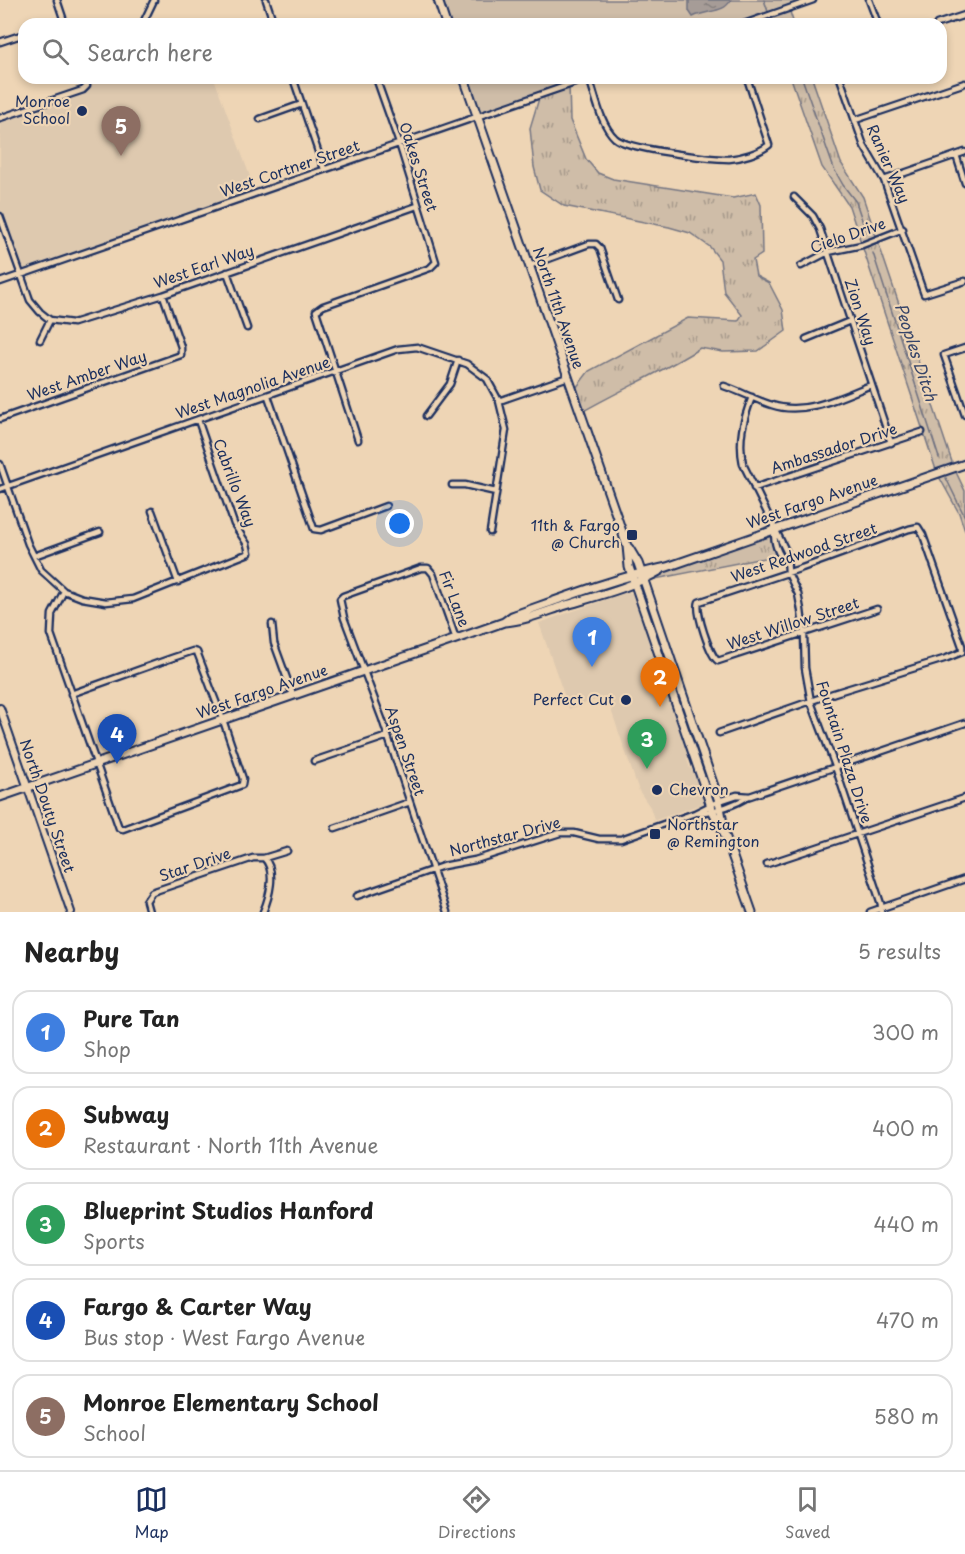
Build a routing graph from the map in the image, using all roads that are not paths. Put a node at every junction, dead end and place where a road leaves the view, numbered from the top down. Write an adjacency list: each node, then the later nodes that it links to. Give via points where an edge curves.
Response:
1 (57, 0): 8 (street)
2 (154, 0): 9 (street)
3 (266, 0): 10 (street)
4 (438, 0): 11 (main road)
5 (813, 0): 12 (street)
6 (869, 0): 13 (street)
7 (965, 15): 14 (street)
8 (64, 18)
9 (145, 18)
10 (272, 18)
11 (444, 18)
12 (761, 18)
13 (876, 18)
14 (947, 21)
15 (18, 36): 16 (street)
16 (0, 42)
17 (965, 83): 30 (street)
18 (86, 84): 28 (street, via 80,91)
19 (295, 84): 26 (street)
20 (378, 84): 31 (street, Oakes Street)
21 (466, 84): 27 (main road, North 11th Avenue)
22 (572, 84): 27 (street, West Cortner Street)
23 (591, 84): 24 (street, via 605,123 621,142 644,149 732,159 769,146)
24 (749, 84)
25 (842, 84): 30 (street, Ranier Way)
26 (302, 104): 29 (street); 34 (street)
27 (477, 117): 31 (street, West Cortner Street); 42 (main road, North 11th Avenue)
28 (0, 118)
29 (260, 119)
30 (855, 120): 35 (street, Ranier Way, via 864,146)
31 (399, 143): 34 (street, West Cortner Street); 38 (street, Oakes Street)
32 (965, 152): 33 (street)
33 (956, 155): 35 (street); 36 (street)
34 (324, 169): 45 (street, West Cortner Street)
35 (884, 180): 40 (street, Ranier Way)
36 (965, 183)
37 (794, 196): 41 (street, Zion Way, via 813,216)
38 (417, 206): 44 (street, West Earl Way); 57 (street, Oakes Street, via 436,257 435,264 316,311)
39 (0, 216): 45 (street)
40 (903, 229): 41 (street, Cielo Drive, via 862,245); 46 (street, Ranier Way, via 924,294)
41 (828, 252): 43 (street, Cielo Drive); 51 (street, Zion Way)
42 (529, 266): 49 (street, via 597,244); 58 (main road, North 11th Avenue)
43 (801, 266)
44 (227, 272): 48 (street, West Earl Way); 52 (street)
45 (20, 276): 47 (street, West Cortner Street); 50 (street, via 30,300)
46 (965, 280)
47 (0, 282)
48 (163, 295): 50 (street, West Earl Way, via 78,323); 66 (street, West Amber Way, via 182,354)
49 (618, 300)
50 (50, 320): 54 (street)
51 (850, 321): 53 (street); 59 (street, Zion Way)
52 (247, 328)
53 (806, 339)
54 (40, 340)
55 (965, 348): 64 (street, via 944,355)
56 (458, 360): 57 (street, West Magnolia Avenue, via 409,346); 63 (street, West Magnolia Avenue, via 482,374); 65 (street, via 450,384)
57 (335, 372): 61 (street, West Magnolia Avenue); 69 (street)
58 (568, 377): 63 (street); 83 (main road, North 11th Avenue)
59 (871, 385): 62 (street, via 800,408 782,408); 70 (street, Zion Way)
60 (724, 386): 62 (street)
61 (268, 396): 67 (street, West Magnolia Avenue); 78 (street, via 316,530)
62 (752, 398): 75 (street, Fountain Plaza Drive, via 742,425 740,452)
63 (499, 401): 77 (street, West Magnolia Avenue, via 506,430)
64 (965, 415)
65 (426, 416)
66 (0, 419)
67 (198, 420): 74 (street, West Magnolia Avenue); 91 (street, Cabrillo Way, via 234,524 249,553)
68 (922, 432): 70 (street, Ambassador Drive)
69 (358, 440)
70 (891, 443): 75 (street, Ambassador Drive)
71 (0, 464): 74 (street)
72 (965, 464): 80 (main road, West Fargo Avenue)
73 (452, 485): 77 (street)
74 (7, 487): 76 (street, West Magnolia Avenue); 84 (street)
75 (754, 488): 80 (street, Fountain Plaza Drive)
76 (0, 489)
77 (496, 492): 82 (street, West Magnolia Avenue)
78 (386, 506)
79 (152, 511): 91 (street)
80 (774, 530): 86 (main road, West Fargo Avenue); 88 (street, Fountain Plaza Drive, via 774,540)
81 (100, 532): 84 (street)
82 (490, 532)
83 (627, 546): 87 (main road, North 11th Avenue); 89 (main road, North 11th Avenue)
84 (34, 556): 93 (street, via 46,576)
85 (428, 567): 98 (street, Fir Lane); 100 (street, Aspen Street, via 340,599)
86 (667, 567): 87 (main road, West Fargo Avenue); 90 (main road, West Fargo Avenue)
87 (641, 572): 89 (main road, West Fargo Avenue); 90 (main road, North 11th Avenue)
88 (788, 573): 97 (street, Fountain Plaza Drive, via 798,594); 99 (street, West Redwood Street, via 697,604); 104 (street, West Redwood Street, via 919,528 962,646 962,652)
89 (632, 574): 92 (main road, North 11th Avenue); 95 (main road, West Fargo Avenue)
90 (644, 580): 92 (main road, West Fargo Avenue); 108 (main road, North 11th Avenue)
91 (178, 582): 93 (street, via 115,602 94,601)
92 (635, 583): 95 (main road, West Fargo Avenue); 101 (main road, North 11th Avenue)
93 (64, 591): 102 (street, via 50,626)
94 (877, 609): 97 (street, West Willow Street)
95 (504, 622): 98 (main road, West Fargo Avenue)
96 (272, 624): 103 (street, via 274,643)
97 (804, 634): 99 (street, West Willow Street); 104 (street, Fountain Plaza Drive)
98 (456, 639): 100 (main road, West Fargo Avenue)
99 (716, 660)
100 (365, 670): 103 (main road, West Fargo Avenue); 110 (street, Aspen Street)
101 (665, 673): 108 (main road, North 11th Avenue, via 675,681); 118 (main road, North 11th Avenue)
102 (71, 694): 106 (street, via 193,651 197,652); 112 (street)
103 (293, 695): 106 (main road, West Fargo Avenue)
104 (811, 701): 109 (street); 113 (street, Fountain Plaza Drive)
105 (0, 708): 114 (street, North Douty Street)
106 (223, 720): 112 (main road, West Fargo Avenue); 112 (street, via 242,785 120,829)
107 (965, 723): 113 (street, Northstar Drive)
108 (694, 725): 119 (main road, North 11th Avenue)
109 (719, 733)
110 (388, 736): 111 (street); 117 (street, Aspen Street)
111 (314, 761)
112 (97, 764): 114 (main road, West Fargo Avenue)
113 (835, 766): 119 (street, Northstar Drive, via 750,796 737,795); 123 (street, Fountain Plaza Drive)
114 (28, 788): 115 (main road, West Fargo Avenue); 133 (street, North Douty Street)
115 (0, 798)
116 (965, 798): 123 (street)
117 (410, 802): 122 (street); 128 (street, Aspen Street)
118 (710, 804): 119 (street, Northstar Drive); 120 (main road, North 11th Avenue); 121 (street, Northstar Drive)
119 (720, 804): 120 (street); 124 (main road, North 11th Avenue)
120 (713, 812): 121 (street, Northstar Drive); 124 (main road, North 11th Avenue)
121 (695, 813): 128 (street, Northstar Drive, via 621,838 560,833)
122 (335, 828)
123 (858, 834): 127 (street); 132 (street, Fountain Plaza Drive)
124 (725, 835): 136 (main road, North 11th Avenue)
125 (287, 851): 126 (street, Star Drive)
126 (264, 858): 131 (street, Star Drive, via 253,858 155,891 147,899); 134 (street, via 269,864 271,882)
127 (767, 864)
128 (433, 870): 130 (street, Northstar Drive); 135 (street, Aspen Street)
129 (965, 879): 132 (street)
130 (357, 896)
131 (148, 910)
132 (881, 910): 137 (street)
133 (71, 912)
134 (263, 912)
135 (447, 912)
136 (752, 912)
137 (870, 912)

